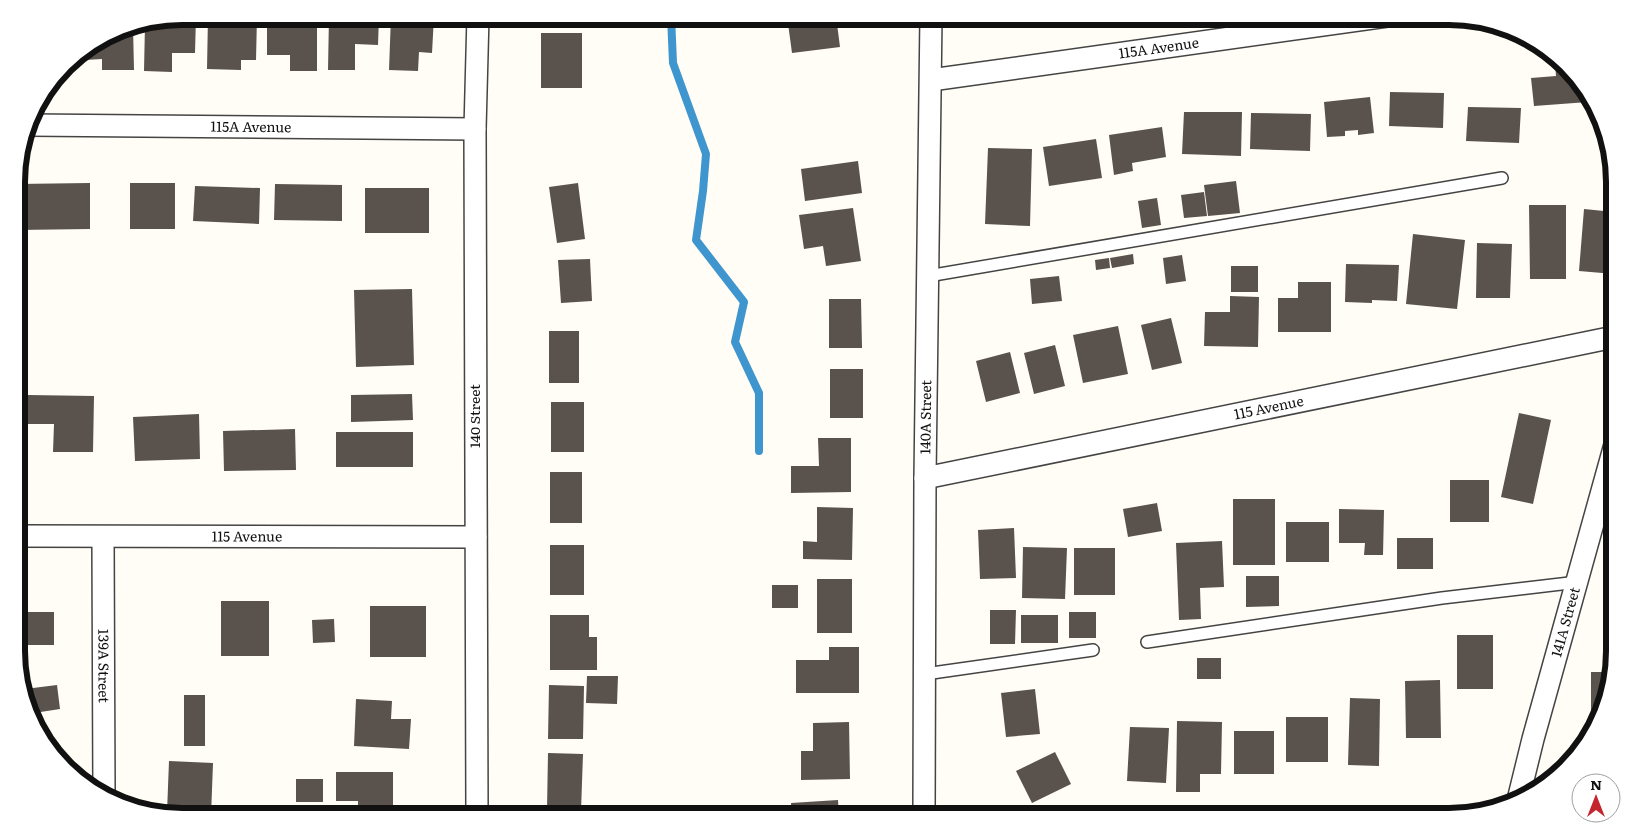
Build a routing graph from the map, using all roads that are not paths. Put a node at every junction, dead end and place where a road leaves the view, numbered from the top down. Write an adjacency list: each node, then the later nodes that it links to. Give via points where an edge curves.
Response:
1 (478, 25): 6 (street, 140 Street)
2 (931, 25): 4 (street, 140A Street)
3 (1323, 25): 4 (street, 115A Avenue)
4 (931, 80): 8 (street, 140A Street)
5 (36, 125): 6 (street, 115A Avenue)
6 (475, 129): 14 (street, 140 Street)
7 (1502, 178): 8 (lane)
8 (928, 276): 10 (street, 140A Street)
9 (1606, 339): 10 (street, 115 Avenue)
10 (925, 478): 18 (street, 140A Street)
11 (1606, 478): 15 (street, 141A Street)
12 (25, 536): 13 (street, 115 Avenue)
13 (103, 537): 14 (street, 115 Avenue); 19 (street, 139A Street)
14 (476, 537): 21 (street, 140 Street)
15 (1578, 582): 16 (lane, via 1442,598); 20 (street, 141A Street)
16 (1147, 642)
17 (1093, 650): 18 (lane)
18 (925, 674): 22 (street, 140A Street)
19 (104, 787)
20 (1520, 791)
21 (478, 808)
22 (924, 808)

